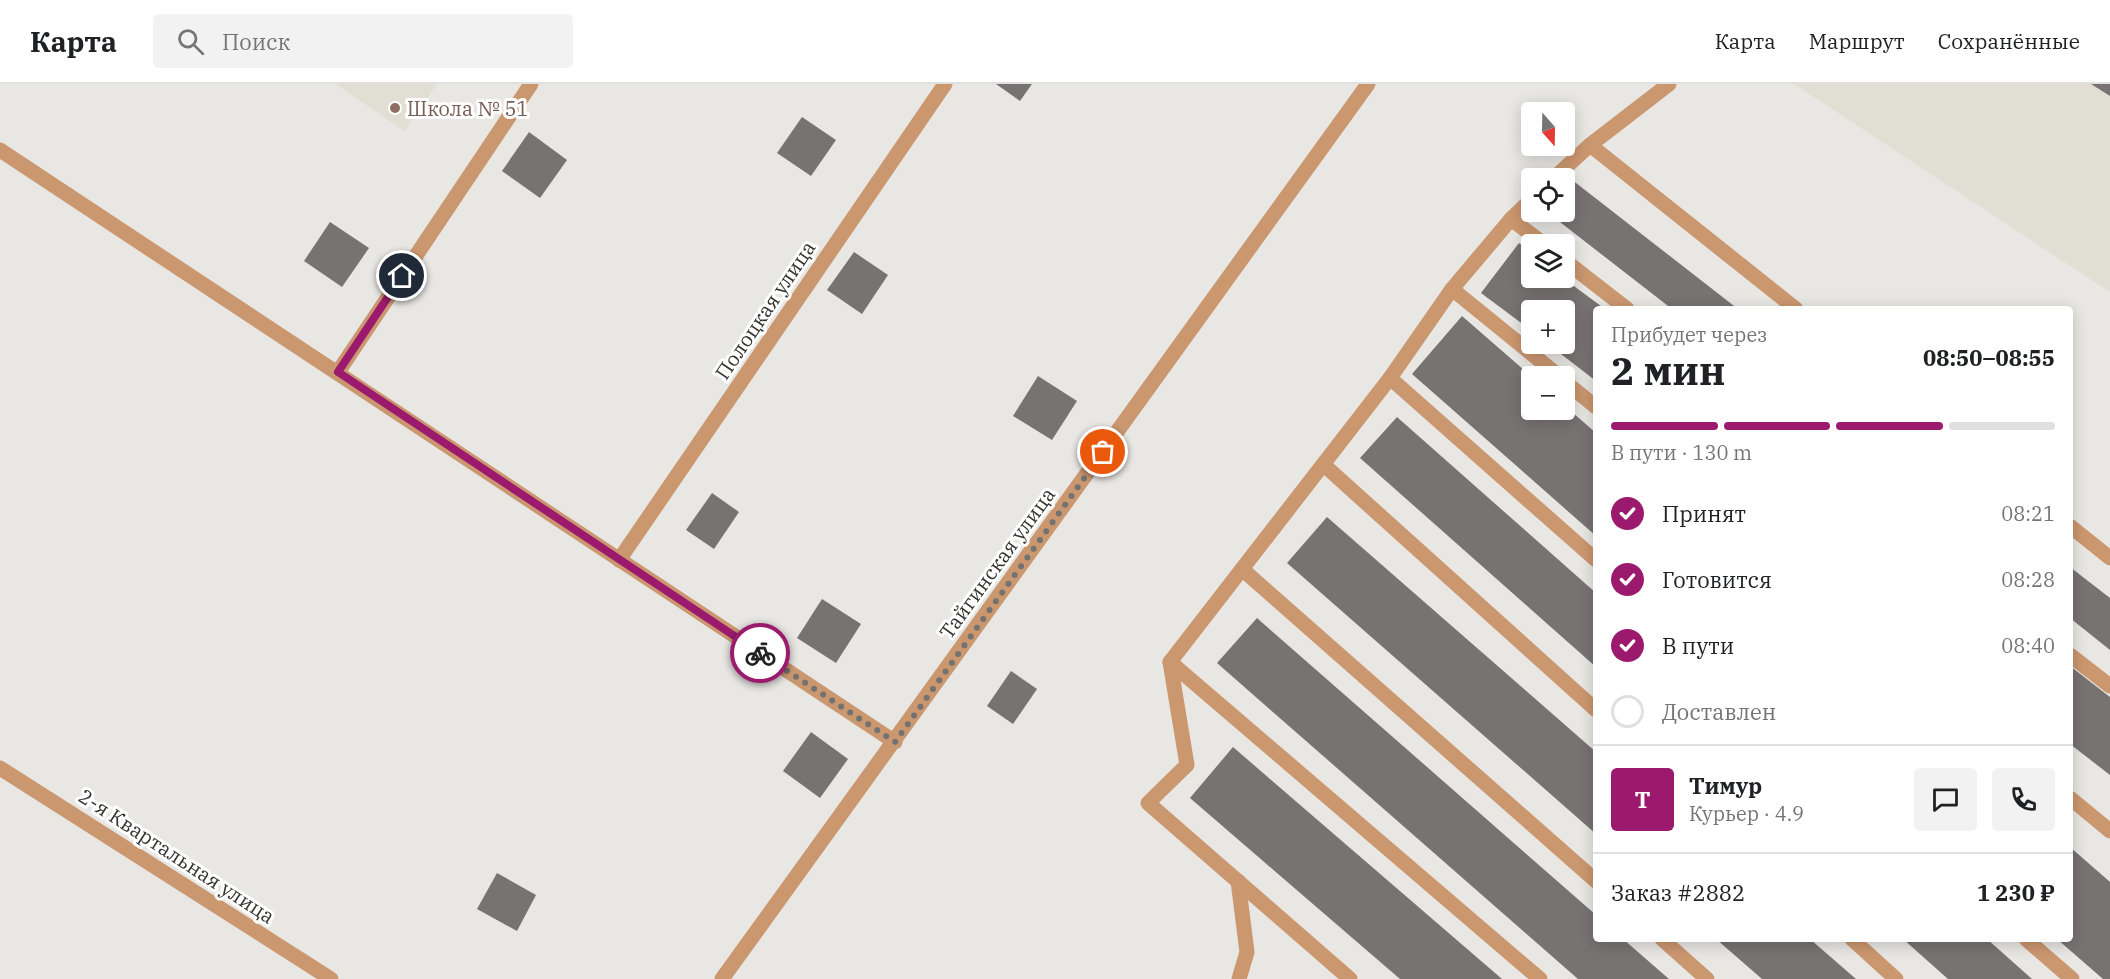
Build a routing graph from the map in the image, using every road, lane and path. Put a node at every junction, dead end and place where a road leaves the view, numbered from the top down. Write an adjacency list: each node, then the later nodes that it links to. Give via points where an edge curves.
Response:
1 (531, 84): 16 (street)
2 (945, 84): 24 (street, Полоцкая улица)
3 (1368, 84): 30 (street, Тайгинская улица)
4 (1669, 84): 5 (street)
5 (1590, 145): 7 (street); 14 (street)
6 (0, 150): 16 (street)
7 (1565, 168)
8 (1521, 210): 9 (street)
9 (1511, 219): 10 (street); 12 (street)
10 (1531, 234)
11 (1575, 269): 13 (street)
12 (1452, 289): 15 (street); 17 (street)
13 (1623, 306)
14 (1792, 306)
15 (1547, 366)
16 (338, 372): 24 (street)
17 (1390, 378): 20 (street); 22 (street)
18 (1575, 390): 19 (street)
19 (1593, 405)
20 (1324, 465): 25 (street); 29 (street)
21 (2073, 528): 23 (street)
22 (1593, 557)
23 (2110, 558)
24 (619, 560): 30 (street)
25 (1242, 569): 27 (street); 34 (street)
26 (2073, 657): 28 (street)
27 (1170, 662): 35 (street, via 1186,765 1148,803); 43 (street)
28 (2110, 686)
29 (1593, 707)
30 (895, 742): 40 (street, Тайгинская улица)
31 (0, 768): 39 (street, 2-я Квартальная улица)
32 (2073, 800): 33 (street)
33 (2110, 831)
34 (1593, 878)
35 (1238, 881): 41 (street, via 1247,952); 42 (street)
36 (1665, 942): 44 (street)
37 (1855, 942): 45 (street)
38 (2029, 942): 46 (street)
39 (331, 979)
40 (722, 979)
41 (1239, 979)
42 (1350, 979)
43 (1540, 979)
44 (1707, 979)
45 (1896, 979)
46 (2072, 979)

